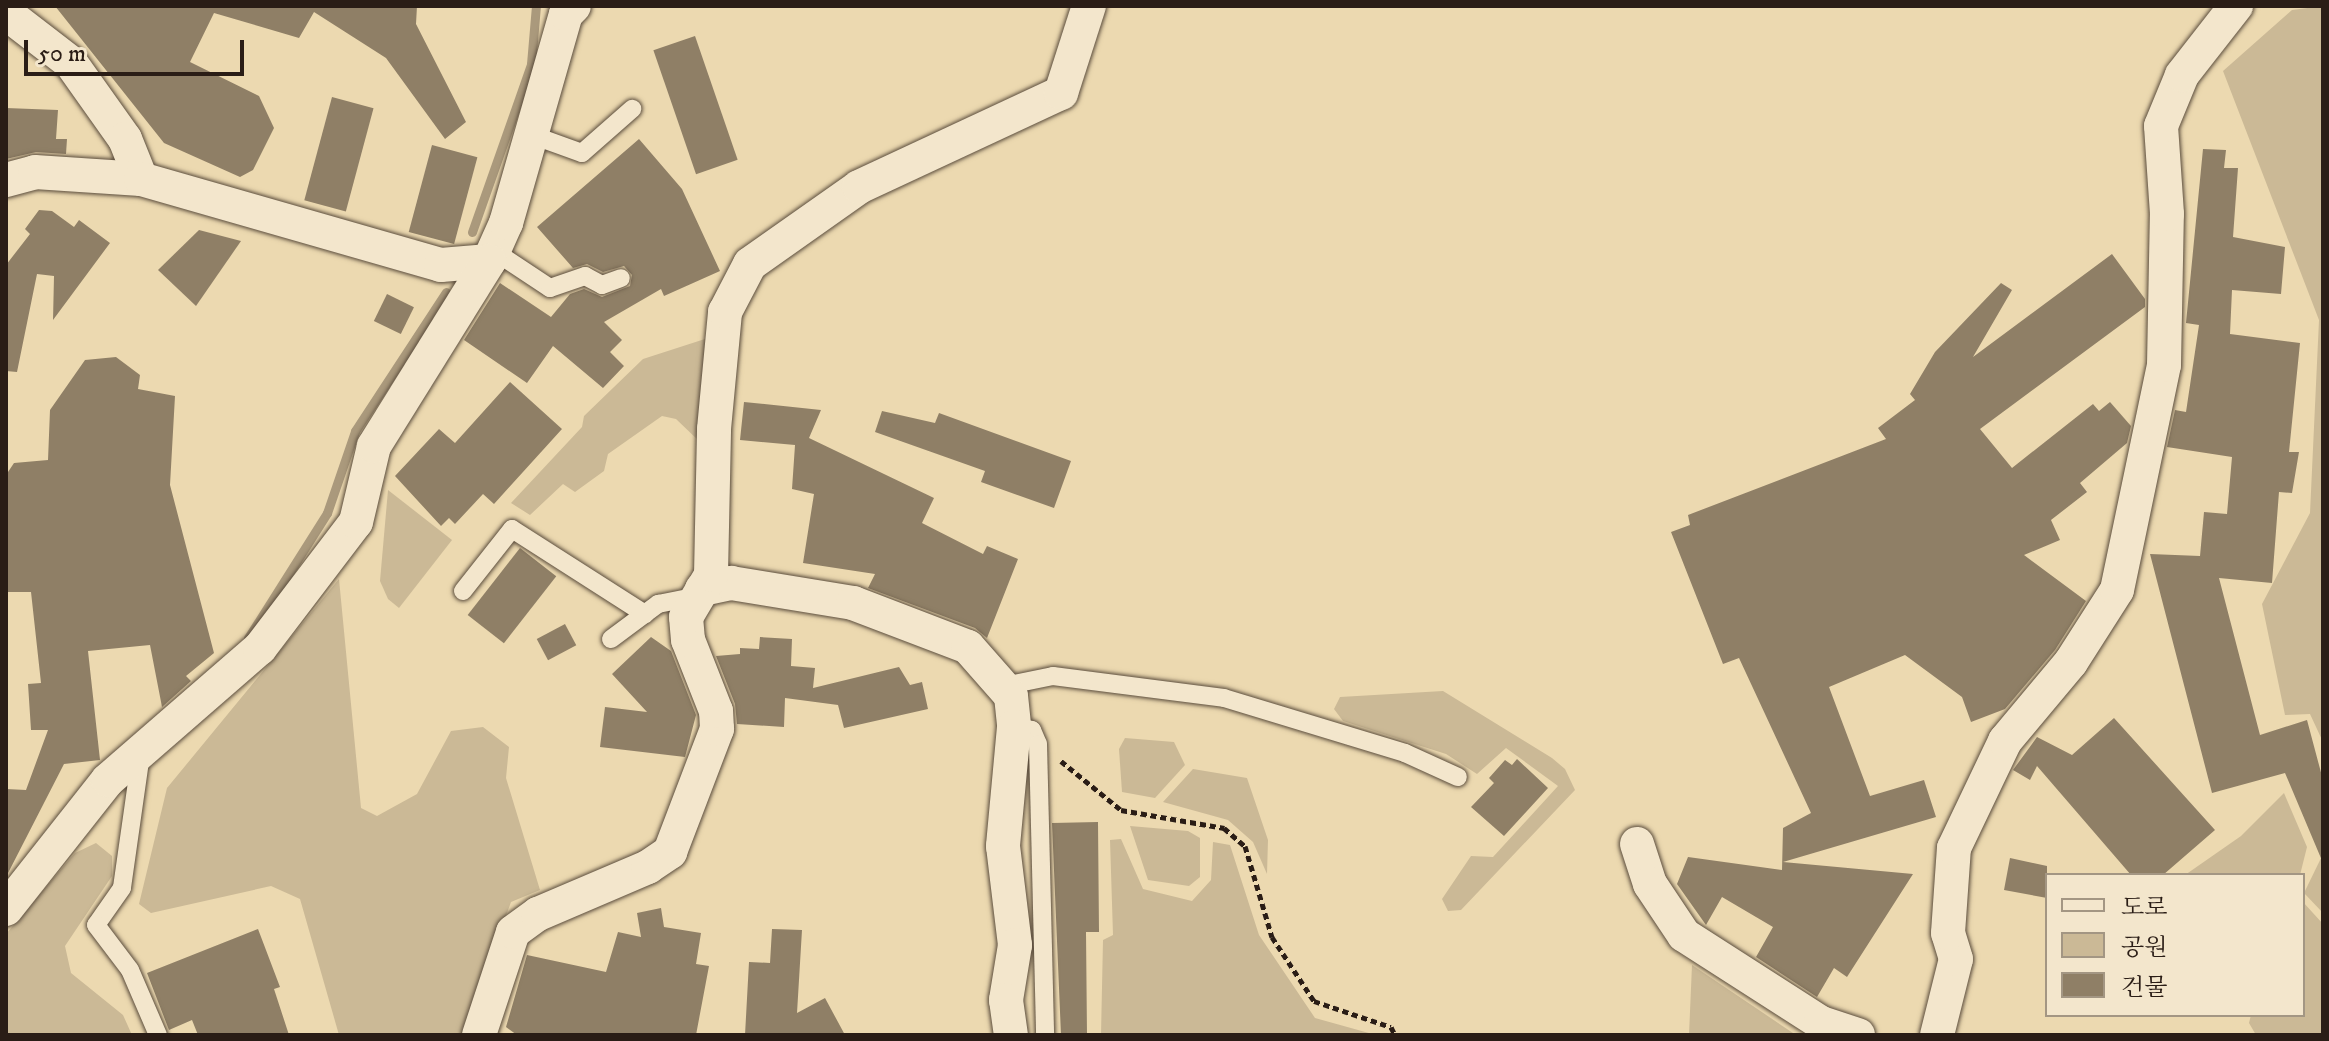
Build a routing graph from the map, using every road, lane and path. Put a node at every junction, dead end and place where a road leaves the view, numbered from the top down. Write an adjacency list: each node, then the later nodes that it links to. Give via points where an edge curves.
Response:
1 (1089, 6): 12 (street, via 1061,93 859,187 750,264 725,312 714,429 711,575)
2 (2236, 6): 27 (street, via 2182,75 2161,126 2167,214 2164,365 2117,590 2071,662 2005,741 1954,848 1948,918 1956,959)
3 (568, 9): 6 (street)
4 (6, 13): 7 (street, via 71,63 125,139)
5 (632, 109): 6 (lane, via 582,153)
6 (532, 135): 9 (street)
7 (141, 179): 8 (street, via 35,172); 9 (street, via 441,265)
8 (6, 180)
9 (491, 256): 10 (lane, via 550,288 585,276 602,285); 17 (street, via 374,446 356,522 260,648)
10 (621, 278)
11 (463, 591): 13 (lane, via 512,529)
12 (700, 593): 13 (lane, via 658,604); 15 (street, via 731,583 853,603 968,647); 22 (street, via 686,617 688,640 716,711 717,729 670,852 648,867 538,914 513,932)
13 (645, 614): 14 (lane)
14 (611, 639)
15 (1004, 686): 16 (street); 18 (lane, via 1053,676 1224,698 1405,753)
16 (1026, 736): 23 (street, via 1003,846 1015,945 1006,1000); 24 (lane); 25 (path, via 1121,810 1224,828 1245,846 1272,937 1314,1001 1391,1027)
17 (141, 751): 20 (street, via 108,780); 21 (lane, via 122,888 96,925 130,970)
18 (1458, 777)
19 (1637, 844): 26 (street, via 1650,884 1684,935 1821,1023)
20 (6, 909)
21 (158, 1035)
22 (479, 1035)
23 (1011, 1035)
24 (1045, 1035)
25 (1395, 1035)
26 (1858, 1035)
27 (1937, 1035)

